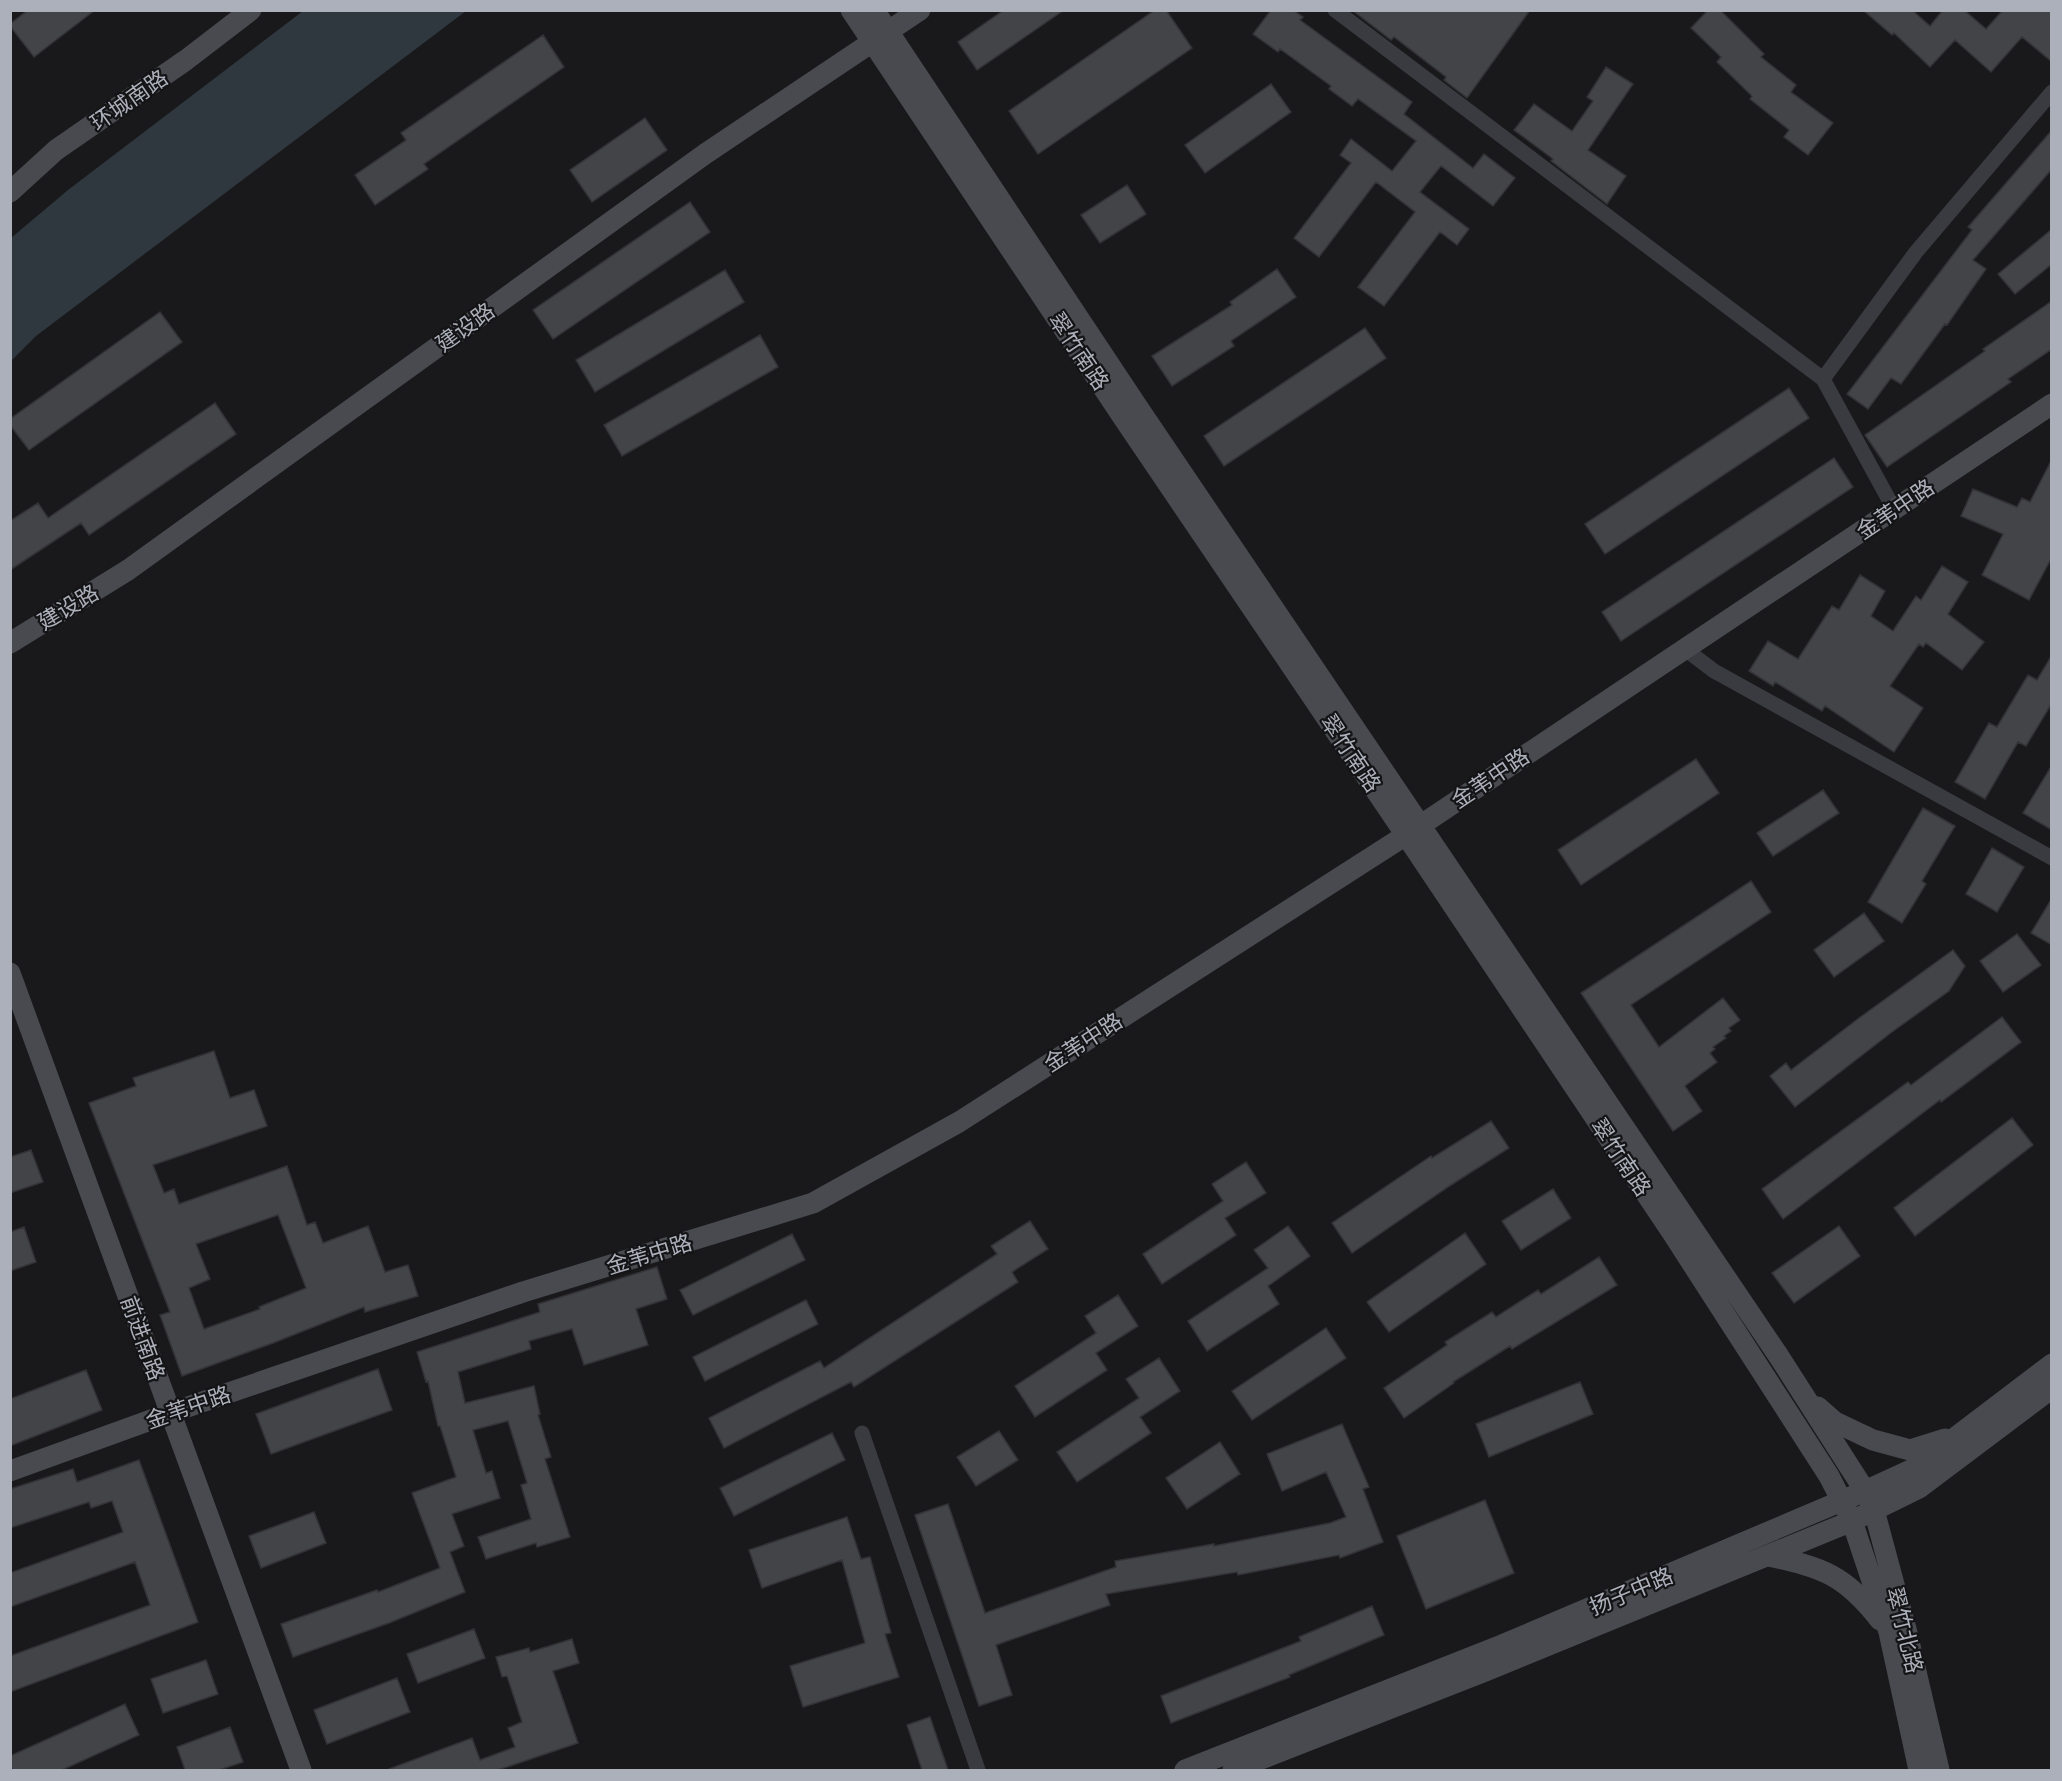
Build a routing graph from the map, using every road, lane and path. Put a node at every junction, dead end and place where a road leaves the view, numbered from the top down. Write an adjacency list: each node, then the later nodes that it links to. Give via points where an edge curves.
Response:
1 (251, 10): 8 (main road, 环城南路, via 56,150)
2 (851, 10): 6 (main road, 翠竹南路)
3 (874, 10): 6 (main road, 翠竹南路)
4 (920, 10): 6 (main road, 建设路)
5 (1335, 10): 9 (street)
6 (880, 37): 12 (main road, 建设路, via 696,161 128,570); 14 (main road, 翠竹南路, via 1122,416)
7 (2052, 92): 9 (street, via 1916,252)
8 (10, 192)
9 (1822, 380): 11 (street)
10 (2052, 404): 11 (main road, 金苇中路)
11 (1894, 509): 13 (main road, 金苇中路)
12 (10, 643)
13 (1685, 649): 14 (main road, 金苇中路); 15 (street, via 1714,671)
14 (1413, 830): 19 (main road, 翠竹南路); 20 (main road, 金苇中路, via 959,1122 813,1203 522,1292); 25 (main road, 翠竹南路)
15 (2052, 858)
16 (10, 973): 20 (main road, 前进南路)
17 (2052, 1364): 22 (main road, 扬子中路)
18 (2052, 1388): 24 (main road, 扬子中路, via 1919,1488)
19 (1804, 1395): 22 (main road, via 1835,1422 1873,1440 1910,1450); 24 (main road, 翠竹南路)
20 (170, 1413): 23 (main road, 金苇中路); 29 (main road, 前进南路)
21 (862, 1433): 30 (street)
22 (1957, 1436): 24 (main road, 扬子中路)
23 (10, 1471)
24 (1870, 1501): 25 (main road, 扬子中路); 26 (main road, 扬子中路); 34 (main road, 翠竹北路, via 1906,1629)
25 (1843, 1502): 26 (main road, 翠竹北路); 31 (main road, 扬子中路, via 1502,1645)
26 (1852, 1521): 27 (main road, 扬子中路); 28 (main road, 翠竹北路)
27 (1768, 1556): 28 (main road, via 1809,1564 1845,1582); 32 (main road, 扬子中路)
28 (1889, 1632): 33 (main road, 翠竹北路)
29 (301, 1770)
30 (978, 1770)
31 (1185, 1770)
32 (1233, 1770)
33 (1919, 1770)
34 (1939, 1770)

